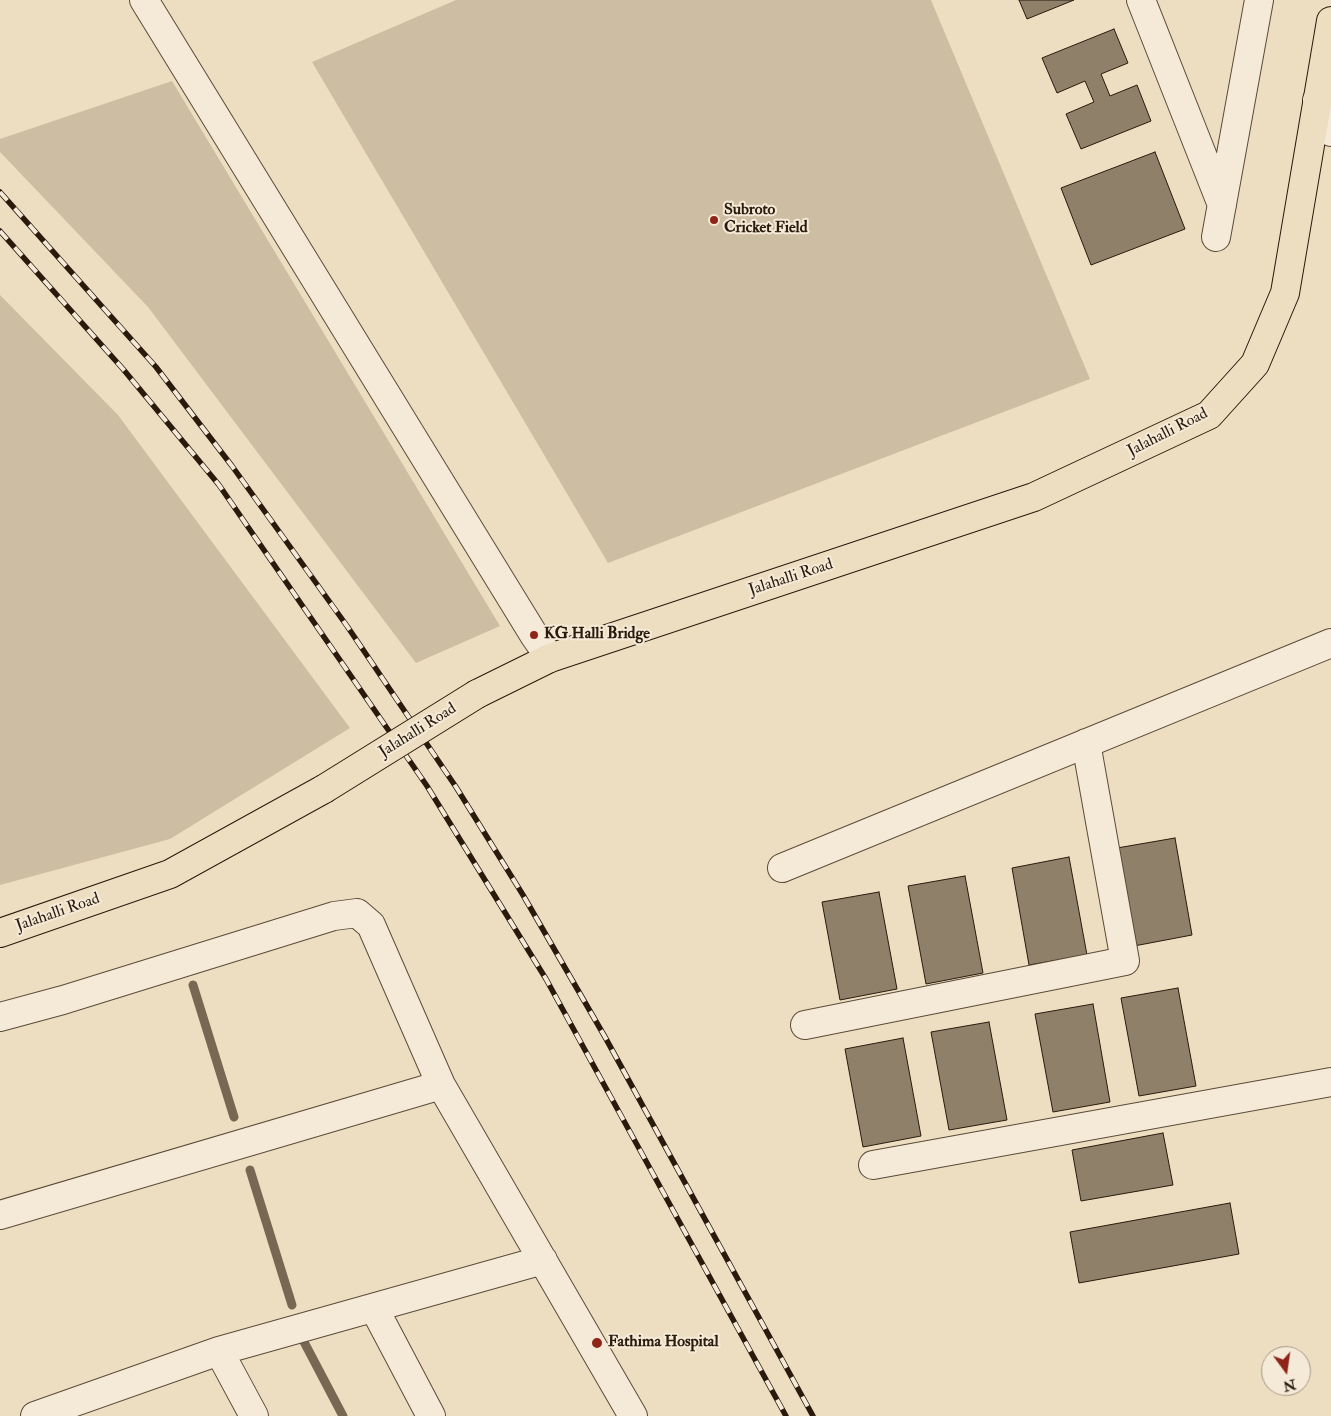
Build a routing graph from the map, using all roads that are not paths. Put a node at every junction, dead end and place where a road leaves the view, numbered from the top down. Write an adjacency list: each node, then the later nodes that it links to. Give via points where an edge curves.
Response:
1 (144, 0): 10 (street)
2 (1141, 0): 7 (street)
3 (1259, 0): 7 (street)
4 (1331, 21): 5 (main road, Jalahalli Road)
5 (1318, 100): 6 (street); 10 (main road, Jalahalli Road, via 1285,294 1255,364 1209,415 1034,497)
6 (1331, 132)
7 (1222, 205): 8 (street)
8 (1216, 237)
9 (1331, 643): 11 (street)
10 (550, 658): 13 (main road, Jalahalli Road, bridge, via 477,694 324,789 170,874)
11 (1086, 743): 12 (street); 15 (street, via 1125,961)
12 (782, 868)
13 (0, 934)
14 (0, 1017): 17 (street, via 334,916 357,913 371,925)
15 (805, 1025)
16 (1331, 1082): 18 (street)
17 (441, 1084): 19 (street); 20 (street)
18 (873, 1165)
19 (0, 1215)
20 (543, 1260): 21 (street); 27 (street)
21 (374, 1308): 22 (street); 26 (street)
22 (220, 1351): 23 (street); 25 (street)
23 (77, 1409): 24 (street)
24 (35, 1416)
25 (254, 1416)
26 (431, 1416)
27 (633, 1416)

